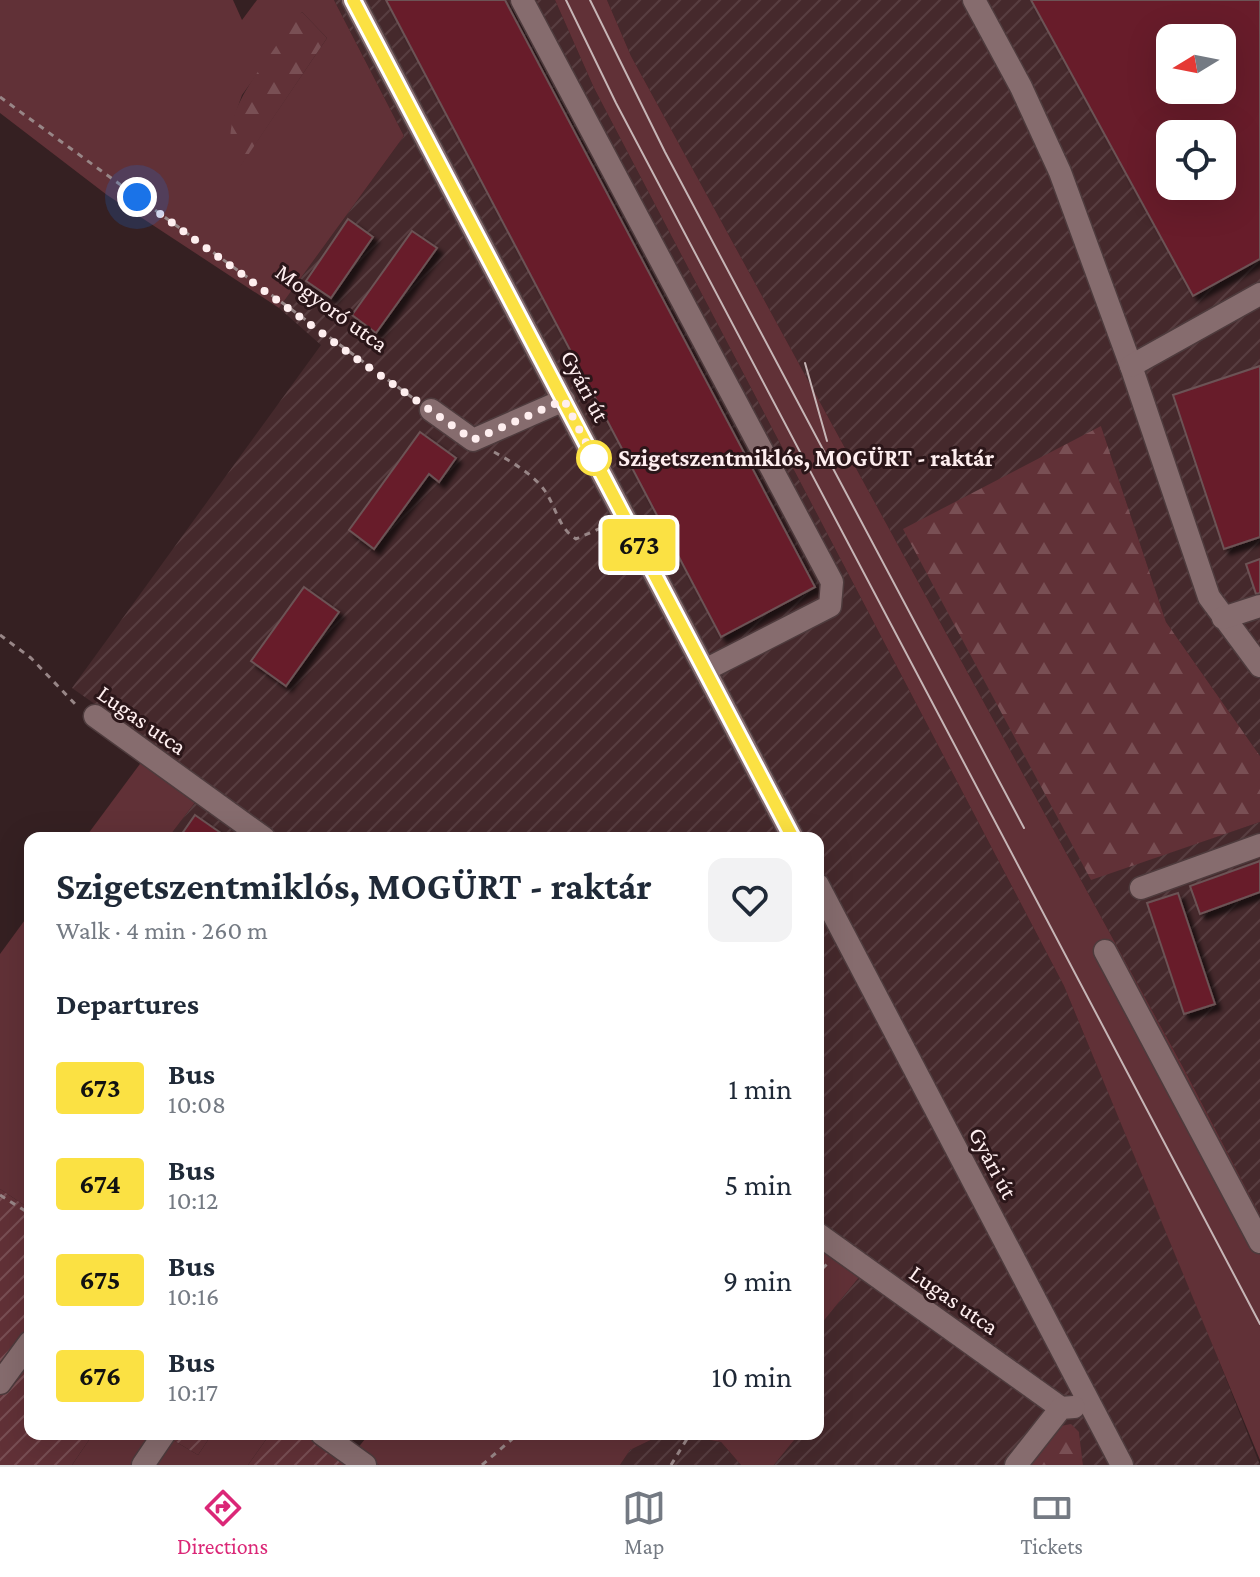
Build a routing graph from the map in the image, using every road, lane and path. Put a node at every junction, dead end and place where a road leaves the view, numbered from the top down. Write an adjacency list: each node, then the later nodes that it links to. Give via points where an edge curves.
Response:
1 (353, 0): 7 (street, Gyári út)
2 (522, 0): 15 (street, via 832,582 830,606)
3 (974, 0): 6 (street, via 1060,172)
4 (0, 97): 8 (path, Mogyoró utca)
5 (1260, 294): 6 (street)
6 (1131, 366): 12 (street, via 1209,597)
7 (564, 400): 9 (street); 10 (street, Gyári út)
8 (431, 410): 9 (street)
9 (473, 440): 10 (path, via 518,466 544,490 567,534 576,539)
10 (625, 517): 15 (street, Gyári út)
11 (1260, 606): 12 (street)
12 (1223, 618): 14 (street)
13 (0, 635): 16 (path, Lugas utca, via 31,658 80,709)
14 (1260, 666)
15 (705, 670): 18 (street, Gyári út)
16 (95, 716): 17 (street, Lugas utca)
17 (256, 832)
18 (790, 832)
19 (1260, 845): 20 (street)
20 (1141, 888)
21 (824, 896): 29 (street, Gyári út)
22 (1105, 951): 26 (street)
23 (0, 1195): 24 (path)
24 (24, 1210)
25 (824, 1238): 30 (street, Lugas utca)
26 (1260, 1242)
27 (24, 1350): 28 (street)
28 (0, 1383)
29 (1092, 1406): 30 (street); 41 (street, Gyári út)
30 (1061, 1408): 40 (street)
31 (160, 1440): 36 (street)
32 (326, 1440): 35 (street)
33 (511, 1440): 38 (path)
34 (686, 1440): 39 (path)
35 (338, 1457): 37 (street)
36 (143, 1465)
37 (365, 1465)
38 (482, 1465)
39 (671, 1465)
40 (1016, 1465)
41 (1122, 1465)

